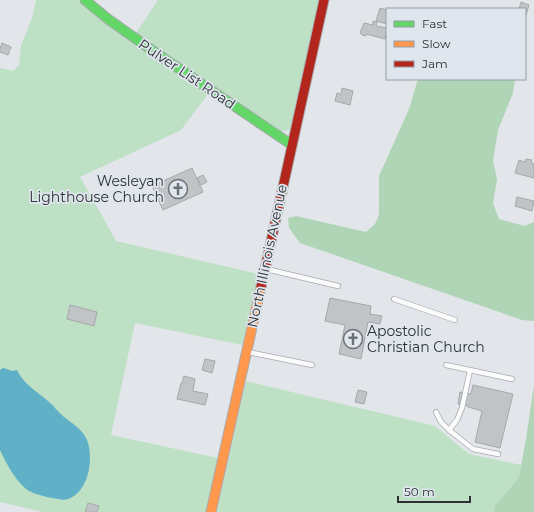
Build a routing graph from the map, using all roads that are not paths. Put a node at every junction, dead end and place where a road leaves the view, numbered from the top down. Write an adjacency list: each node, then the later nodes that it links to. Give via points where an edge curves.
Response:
1 (85, 0): 3 (street, Pulver List Road, via 161,57)
2 (324, 0): 3 (street, North Illinois Avenue)
3 (292, 145): 4 (street, North Illinois Avenue)
4 (264, 269): 5 (lane); 8 (street, North Illinois Avenue)
5 (338, 286)
6 (394, 298): 7 (lane)
7 (455, 320)
8 (246, 351): 9 (lane); 16 (street, North Illinois Avenue)
9 (312, 365)
10 (446, 365): 11 (lane)
11 (470, 370): 12 (lane); 14 (lane, via 462,408)
12 (512, 379)
13 (436, 412): 14 (lane)
14 (449, 430): 15 (lane, via 473,449)
15 (498, 454)
16 (211, 512)

